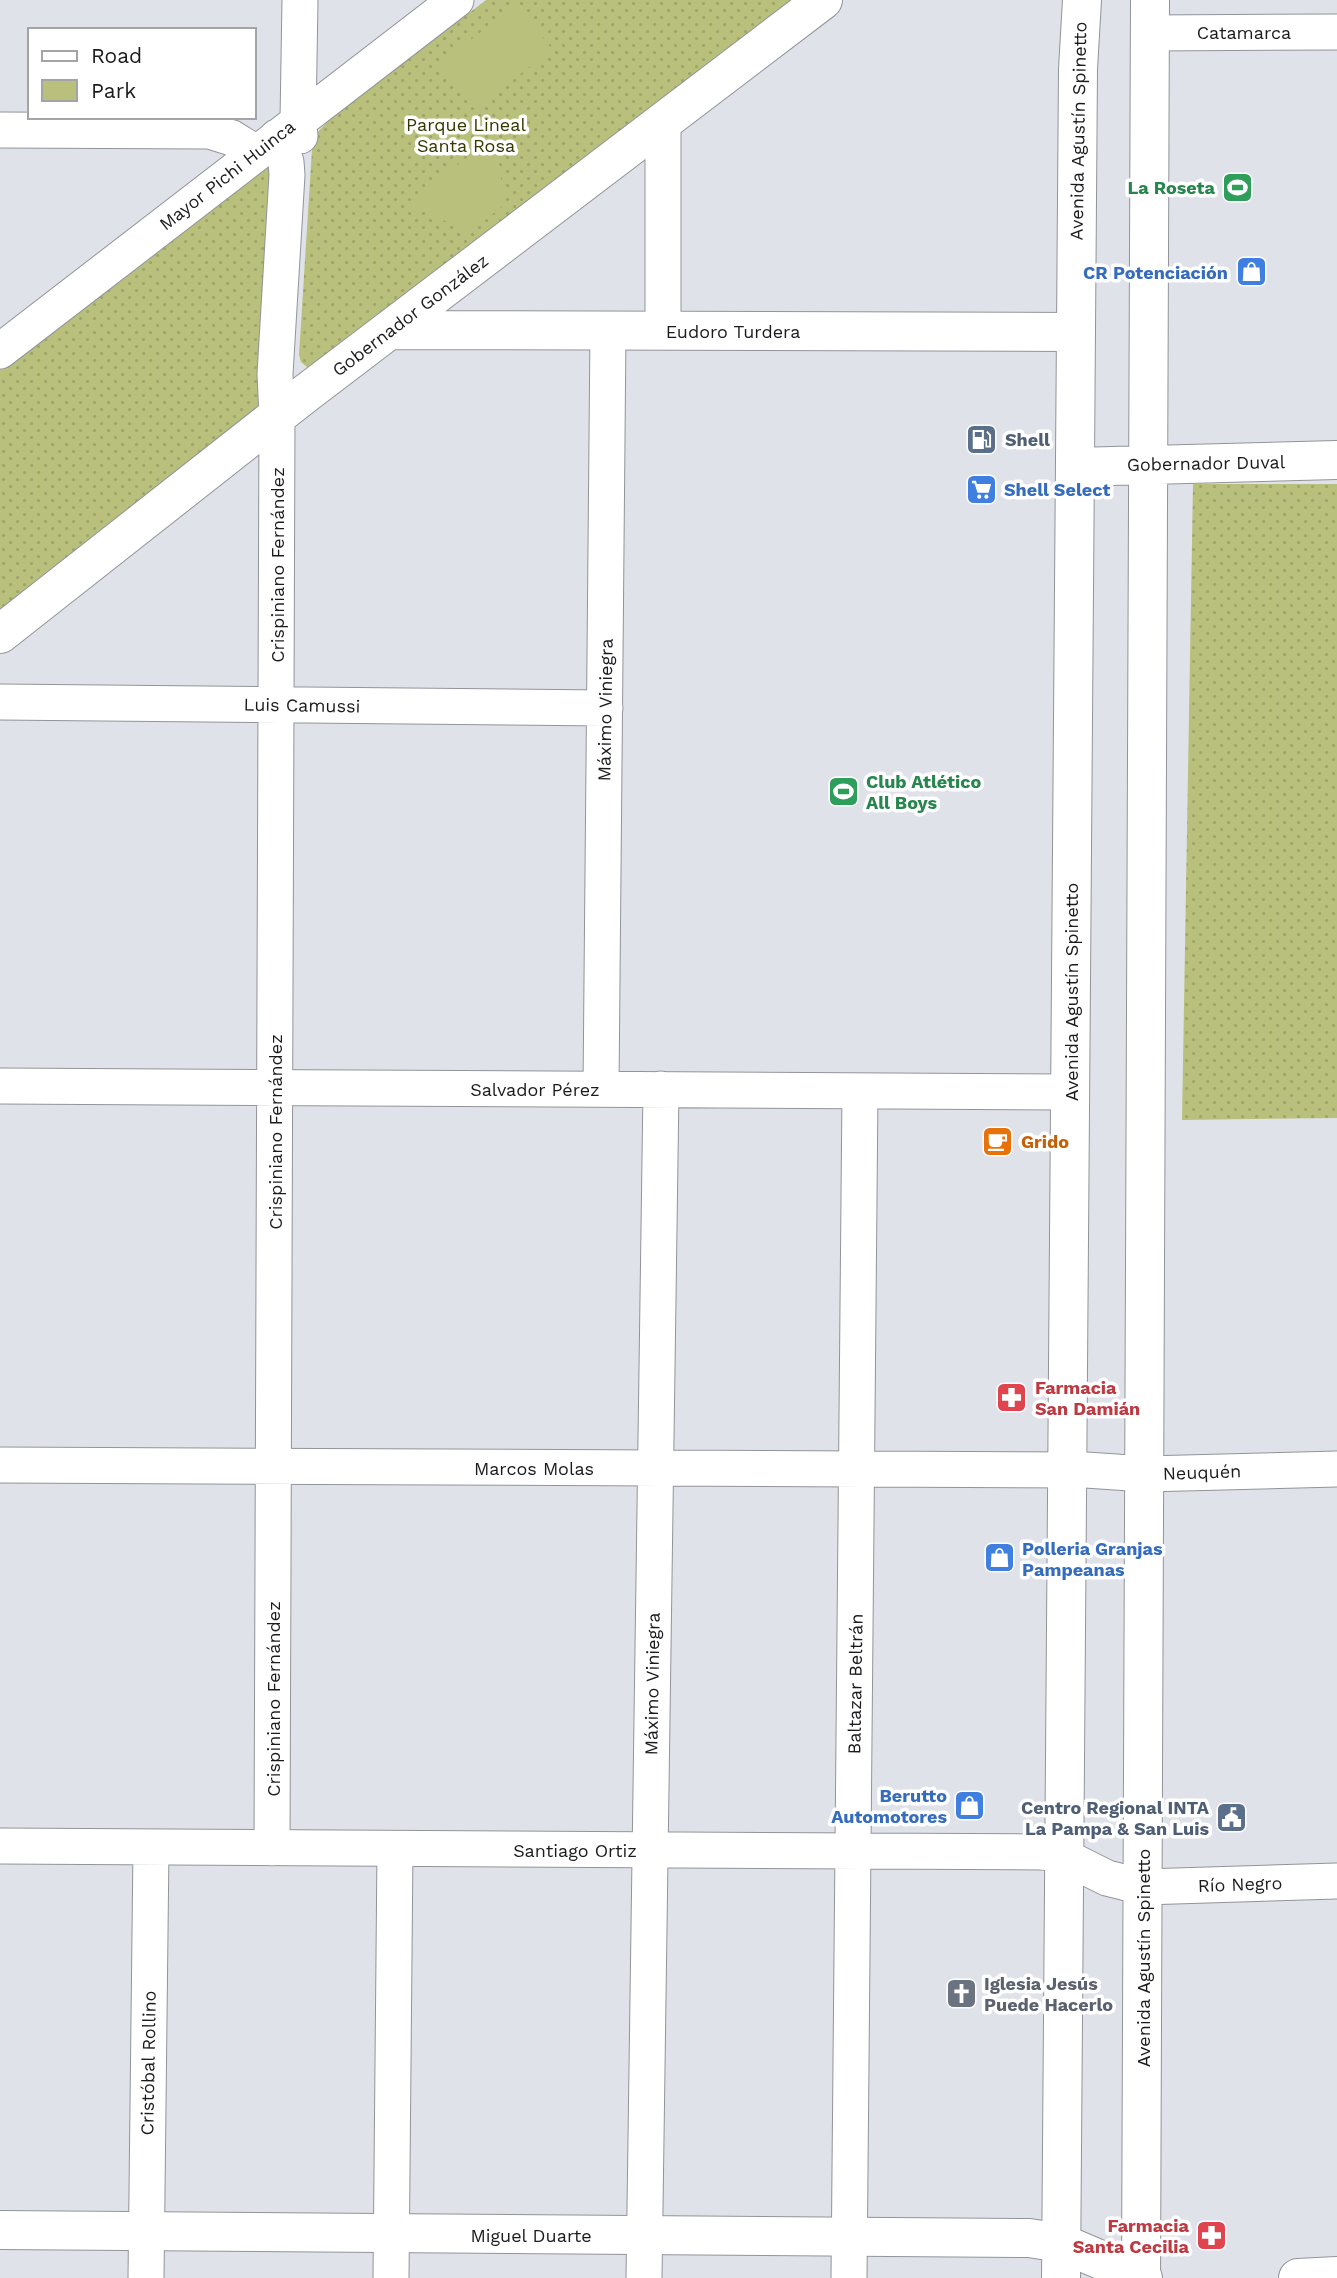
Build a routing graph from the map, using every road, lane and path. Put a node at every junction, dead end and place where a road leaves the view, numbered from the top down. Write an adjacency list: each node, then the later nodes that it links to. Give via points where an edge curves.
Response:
1 (300, 0): 9 (street, Crispiniano Fernández)
2 (456, 0): 9 (street, Mayor Pichi Huinca)
3 (823, 0): 7 (main road, Gobernador González)
4 (1082, 0): 13 (main road, Avenida Agustín Spinetto)
5 (1150, 16): 6 (street, Catamarca); 17 (main road, Avenida Agustín Spinetto)
6 (1337, 32)
7 (663, 122): 10 (main road, Gobernador González); 12 (street)
8 (0, 130): 9 (street, via 210,131 232,138)
9 (277, 136): 14 (street, Mayor Pichi Huinca); 15 (street, Crispiniano Fernández, via 303,164 292,364)
10 (391, 330): 11 (main road, Eudoro Turdera); 15 (main road, Gobernador González)
11 (608, 330): 12 (main road, Eudoro Turdera); 22 (street, Máximo Viniegra)
12 (663, 331): 13 (main road, Eudoro Turdera)
13 (1076, 332): 18 (main road, Avenida Agustín Spinetto)
14 (0, 351)
15 (278, 416): 19 (main road, Gobernador González); 21 (street, Crispiniano Fernández)
16 (1337, 460): 17 (main road, Gobernador Duval)
17 (1149, 464): 18 (main road, Gobernador Duval); 35 (main road, Avenida Agustín Spinetto)
18 (1075, 467): 28 (main road, Avenida Agustín Spinetto)
19 (0, 634)
20 (0, 702): 21 (street, Luis Camussi)
21 (276, 705): 22 (street, Luis Camussi); 24 (street, Crispiniano Fernández)
22 (605, 708): 25 (street, Máximo Viniegra)
23 (0, 1086): 24 (street, Salvador Pérez)
24 (275, 1087): 25 (street, Salvador Pérez); 30 (street, Crispiniano Fernández)
25 (601, 1089): 26 (street, Salvador Pérez)
26 (661, 1089): 27 (street, Salvador Pérez); 31 (street, Máximo Viniegra)
27 (860, 1091): 28 (street, Salvador Pérez); 32 (street, Baltazar Beltrán)
28 (1070, 1092): 34 (main road, Avenida Agustín Spinetto)
29 (0, 1465): 30 (street, Marcos Molas)
30 (274, 1466): 31 (street, Marcos Molas); 38 (street, Crispiniano Fernández)
31 (656, 1468): 32 (street, Marcos Molas); 40 (street, Máximo Viniegra)
32 (857, 1469): 34 (street, Marcos Molas); 41 (street, Baltazar Beltrán)
33 (1337, 1469): 35 (street, Neuquén)
34 (1067, 1471): 35 (street, Neuquén); 42 (main road, Avenida Agustín Spinetto)
35 (1145, 1474): 44 (main road, Avenida Agustín Spinetto)
36 (0, 1846): 37 (street, Santiago Ortiz)
37 (150, 1847): 38 (street, Santiago Ortiz); 46 (street, Cristóbal Rollino)
38 (272, 1848): 39 (street, Santiago Ortiz)
39 (395, 1849): 40 (street, Santiago Ortiz); 47 (street)
40 (650, 1850): 41 (street, Santiago Ortiz); 48 (street, Máximo Viniegra)
41 (853, 1852): 42 (street, Santiago Ortiz, via 1042,1852); 49 (street, Baltazar Beltrán)
42 (1064, 1856): 44 (street, Santiago Ortiz, via 1107,1878); 50 (main road, Avenida Agustín Spinetto)
43 (1337, 1881): 44 (street, Río Negro)
44 (1143, 1887): 56 (main road, Avenida Agustín Spinetto)
45 (0, 2230): 46 (main road, Miguel Duarte)
46 (147, 2231): 47 (main road, Miguel Duarte); 52 (street, Cristóbal Rollino)
47 (391, 2233): 48 (main road, Miguel Duarte); 53 (street)
48 (644, 2235): 49 (main road, Miguel Duarte); 54 (street, Máximo Viniegra)
49 (850, 2237): 50 (main road, Miguel Duarte, via 1029,2238); 55 (street, Baltazar Beltrán)
50 (1061, 2261): 56 (main road, Miguel Duarte)
51 (1337, 2276): 57 (main road)
52 (146, 2278)
53 (391, 2278)
54 (644, 2278)
55 (849, 2278)
56 (1142, 2278)
57 (1298, 2278)

